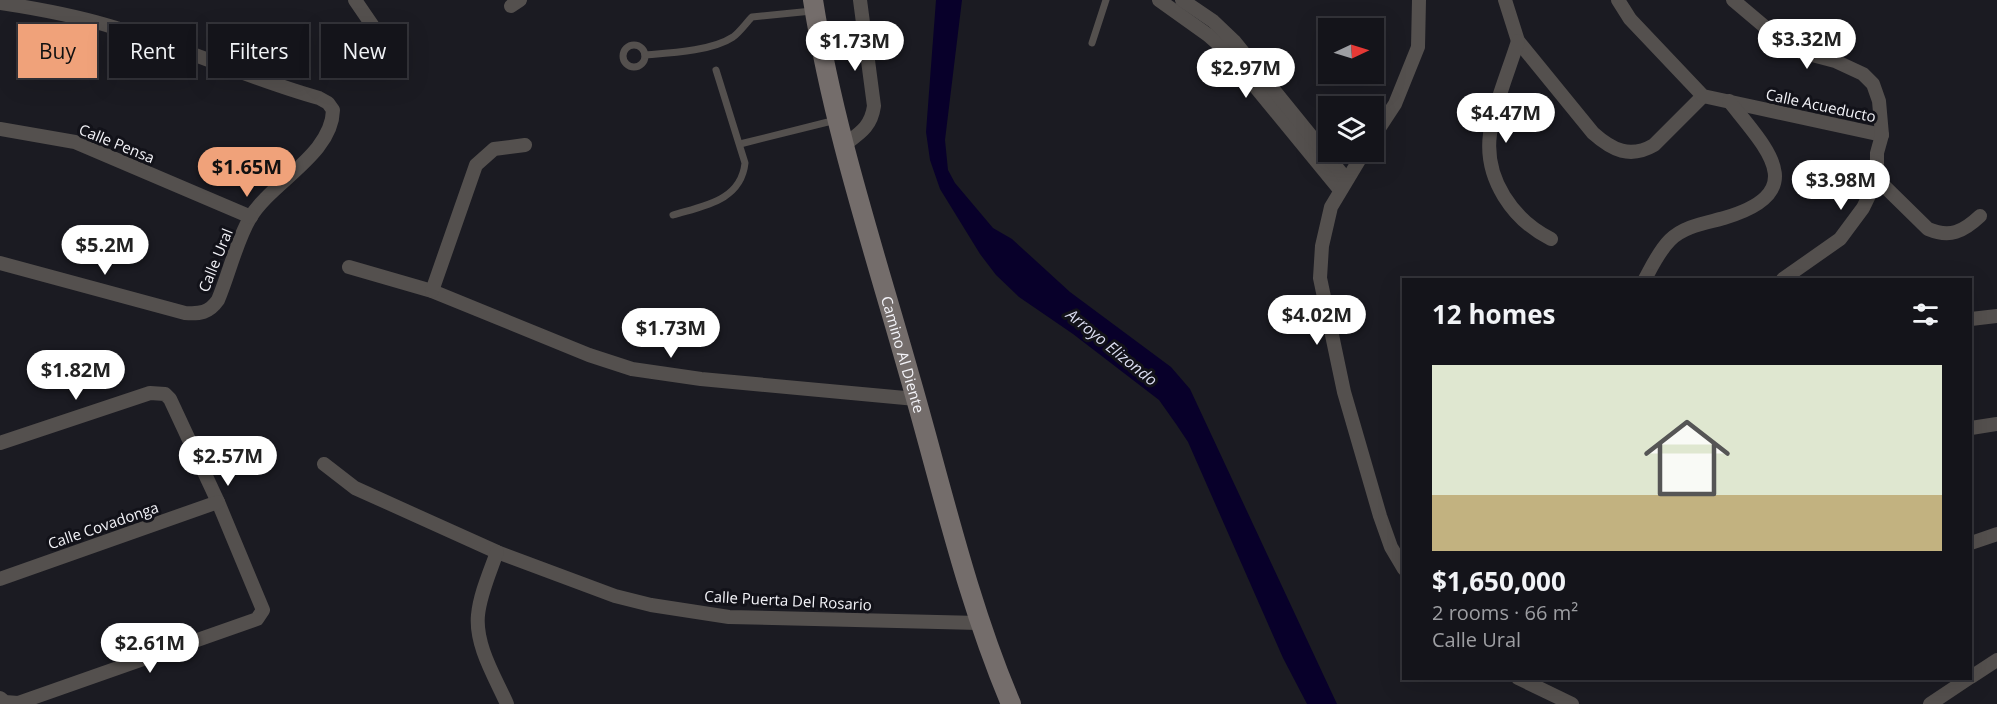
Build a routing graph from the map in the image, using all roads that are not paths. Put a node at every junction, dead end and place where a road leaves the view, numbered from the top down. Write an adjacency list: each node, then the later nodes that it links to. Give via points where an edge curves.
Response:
1 (356, 0): 12 (street)
2 (860, 0): 26 (street, via 874,106 866,129)
3 (1106, 0): 14 (lane)
4 (1159, 0): 17 (street)
5 (1182, 0): 17 (street, via 1213,21)
6 (1419, 0): 21 (street, via 1418,47)
7 (1505, 0): 13 (street)
8 (1618, 0): 18 (street, via 1630,19)
9 (1733, 0): 23 (street, via 1801,52 1863,74 1873,84 1879,100)
10 (0, 3): 32 (street, Calle Ural, via 49,10 119,28 328,103 333,110 330,131)
11 (814, 6): 15 (lane, via 753,17 725,41 676,53); 20 (street, Camino Al Diente)
12 (372, 24)
13 (1518, 41): 18 (street, via 1593,133 1617,151 1638,152 1654,145); 33 (street, via 1490,134 1490,157 1494,177 1518,217)
14 (1092, 44)
15 (645, 55)
16 (716, 70): 24 (lane)
17 (1254, 74): 29 (street)
18 (1703, 96): 19 (street, Calle Acueducto)
19 (1729, 101): 23 (street, Calle Acueducto); 36 (street, via 1774,161 1774,187 1748,210 1688,228 1670,240)
20 (837, 120): 24 (lane); 26 (street, Camino Al Diente)
21 (1384, 121)
22 (0, 129): 32 (street, Calle Pensa, via 75,142)
23 (1882, 135): 28 (street)
24 (740, 144): 30 (lane, via 746,163 738,188 726,198)
25 (525, 145): 38 (street, via 494,149 476,165)
26 (844, 145): 41 (street, Camino Al Diente)
27 (1357, 162): 29 (street)
28 (1877, 179): 31 (street, via 1928,229 1936,232 1956,233); 37 (street, via 1863,208 1840,239)
29 (1343, 184): 50 (street, via 1331,207 1320,278 1344,392 1380,516)
30 (672, 215)
31 (1980, 216)
32 (251, 217): 34 (street, Calle Ural, via 219,300 212,309 198,314)
33 (1551, 239)
34 (0, 263)
35 (350, 267): 38 (street)
36 (1646, 278)
37 (1784, 278)
38 (432, 291): 41 (street, via 632,369)
39 (1997, 316): 40 (street)
40 (1972, 319)
41 (916, 399): 52 (street, Camino Al Diente)
42 (1997, 424): 43 (street)
43 (1972, 428)
44 (0, 443): 46 (street, via 158,392 170,399)
45 (324, 464): 49 (street, Calle Puerta Del Rosario, via 355,488)
46 (218, 502): 51 (street, Calle Covadonga); 58 (street, via 262,610 257,620)
47 (1997, 534): 48 (street)
48 (1972, 543)
49 (497, 552): 52 (street, Calle Puerta Del Rosario, via 615,596 685,611 729,617); 59 (street, via 481,599 478,625 480,640)
50 (1402, 566)
51 (0, 579)
52 (980, 623): 60 (street, Camino Al Diente)
53 (1997, 660): 54 (street)
54 (1972, 676)
55 (1522, 680): 61 (street)
56 (1966, 680): 62 (street)
57 (0, 698): 58 (street)
58 (11, 704)
59 (507, 704)
60 (1011, 704)
61 (1572, 704)
62 (1930, 704)

